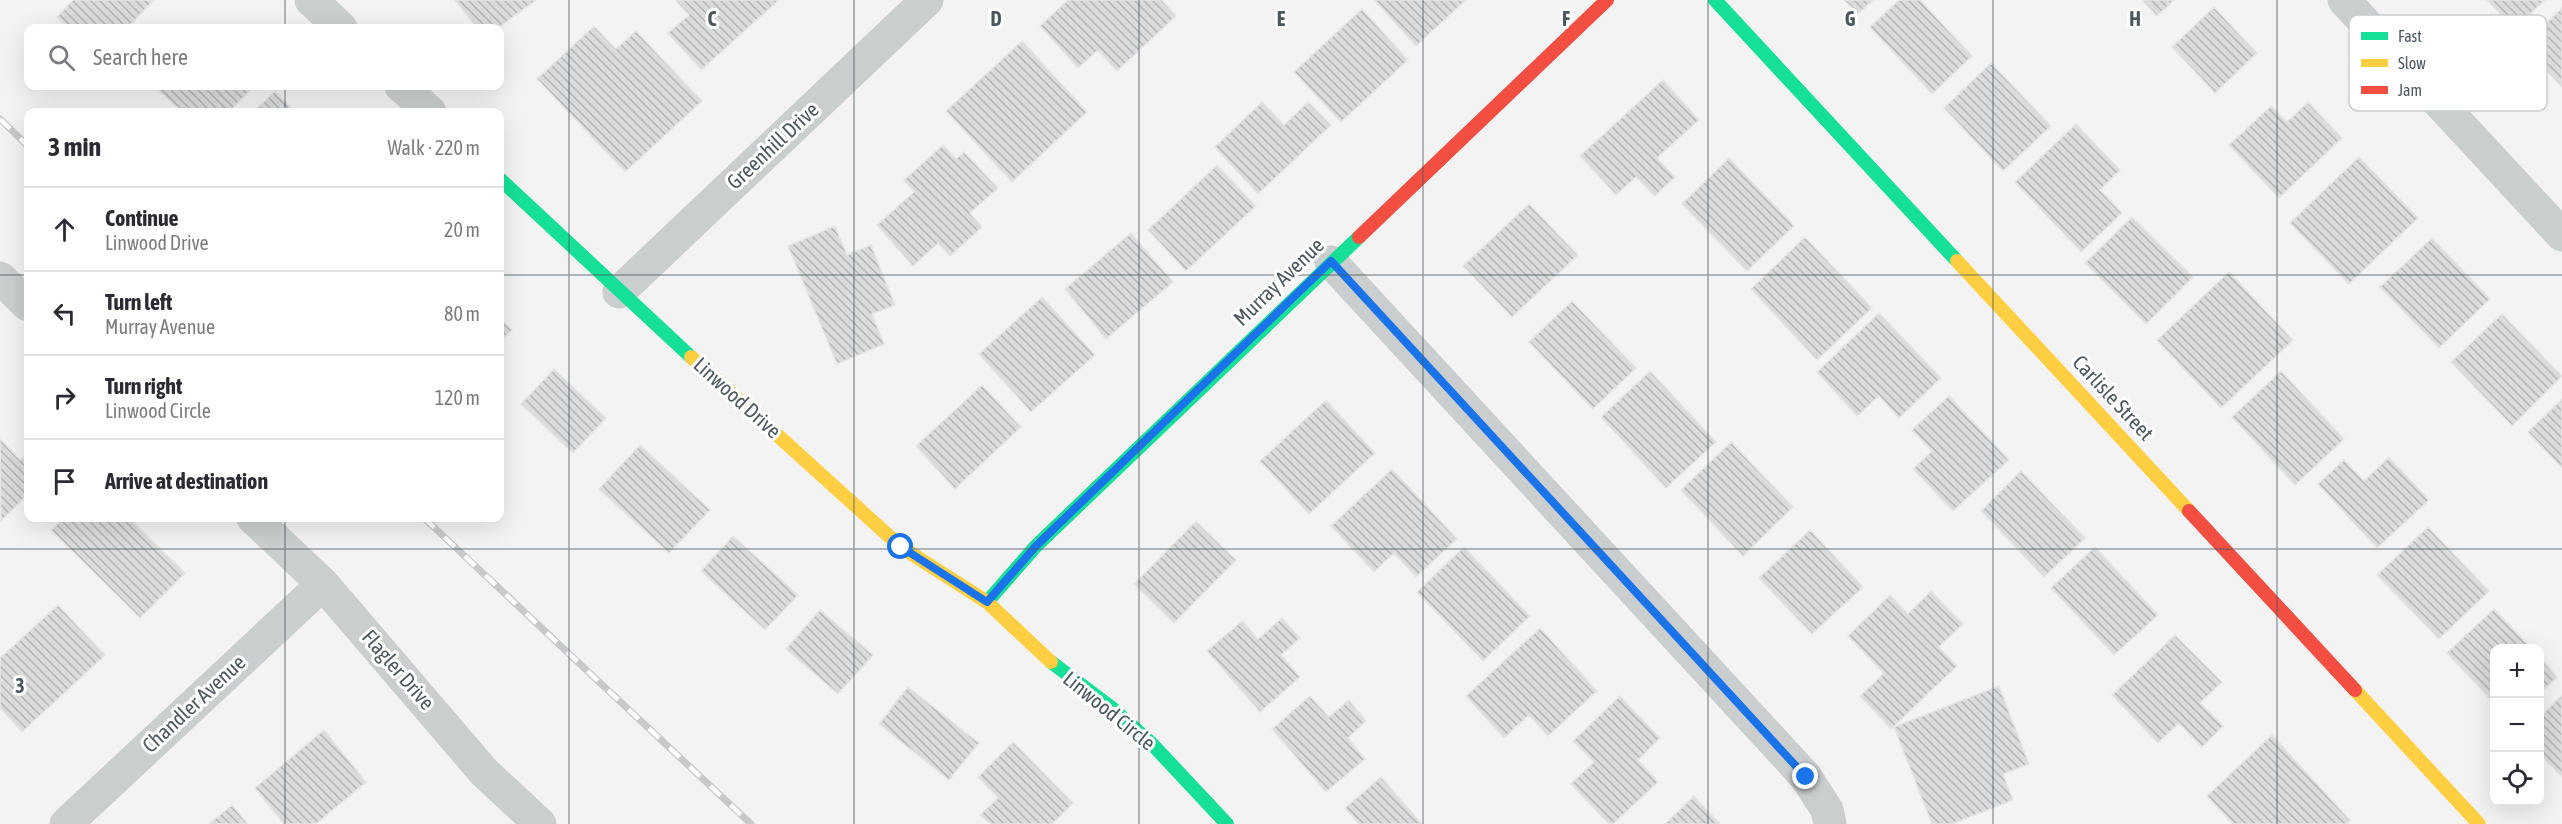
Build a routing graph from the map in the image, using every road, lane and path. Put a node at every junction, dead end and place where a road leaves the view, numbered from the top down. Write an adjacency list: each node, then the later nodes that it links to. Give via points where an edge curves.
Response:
1 (311, 0): 7 (street)
2 (927, 0): 15 (street, Greenhill Drive)
3 (1607, 0): 13 (street, Murray Avenue)
4 (1715, 0): 24 (street, Carlisle Street)
5 (2344, 0): 6 (street)
6 (2358, 15)
7 (337, 24)
8 (405, 90): 9 (street)
9 (426, 108)
10 (2447, 111): 12 (street)
11 (504, 182): 15 (street, Linwood Drive)
12 (2562, 235)
13 (1331, 261): 19 (street, Murray Avenue, via 1036,546); 23 (street, via 1806,777 1827,810)
14 (0, 278): 16 (street)
15 (619, 292): 19 (street, Linwood Drive, via 901,547)
16 (24, 301)
17 (257, 522): 18 (street, Flagler Drive)
18 (323, 584): 20 (street, Chandler Avenue); 21 (street, Flagler Drive, via 484,772)
19 (987, 602): 22 (street, Linwood Circle, via 1058,669 1112,708 1152,744)
20 (66, 824)
21 (540, 824)
22 (1227, 824)
23 (1830, 824)
24 (2480, 824)

